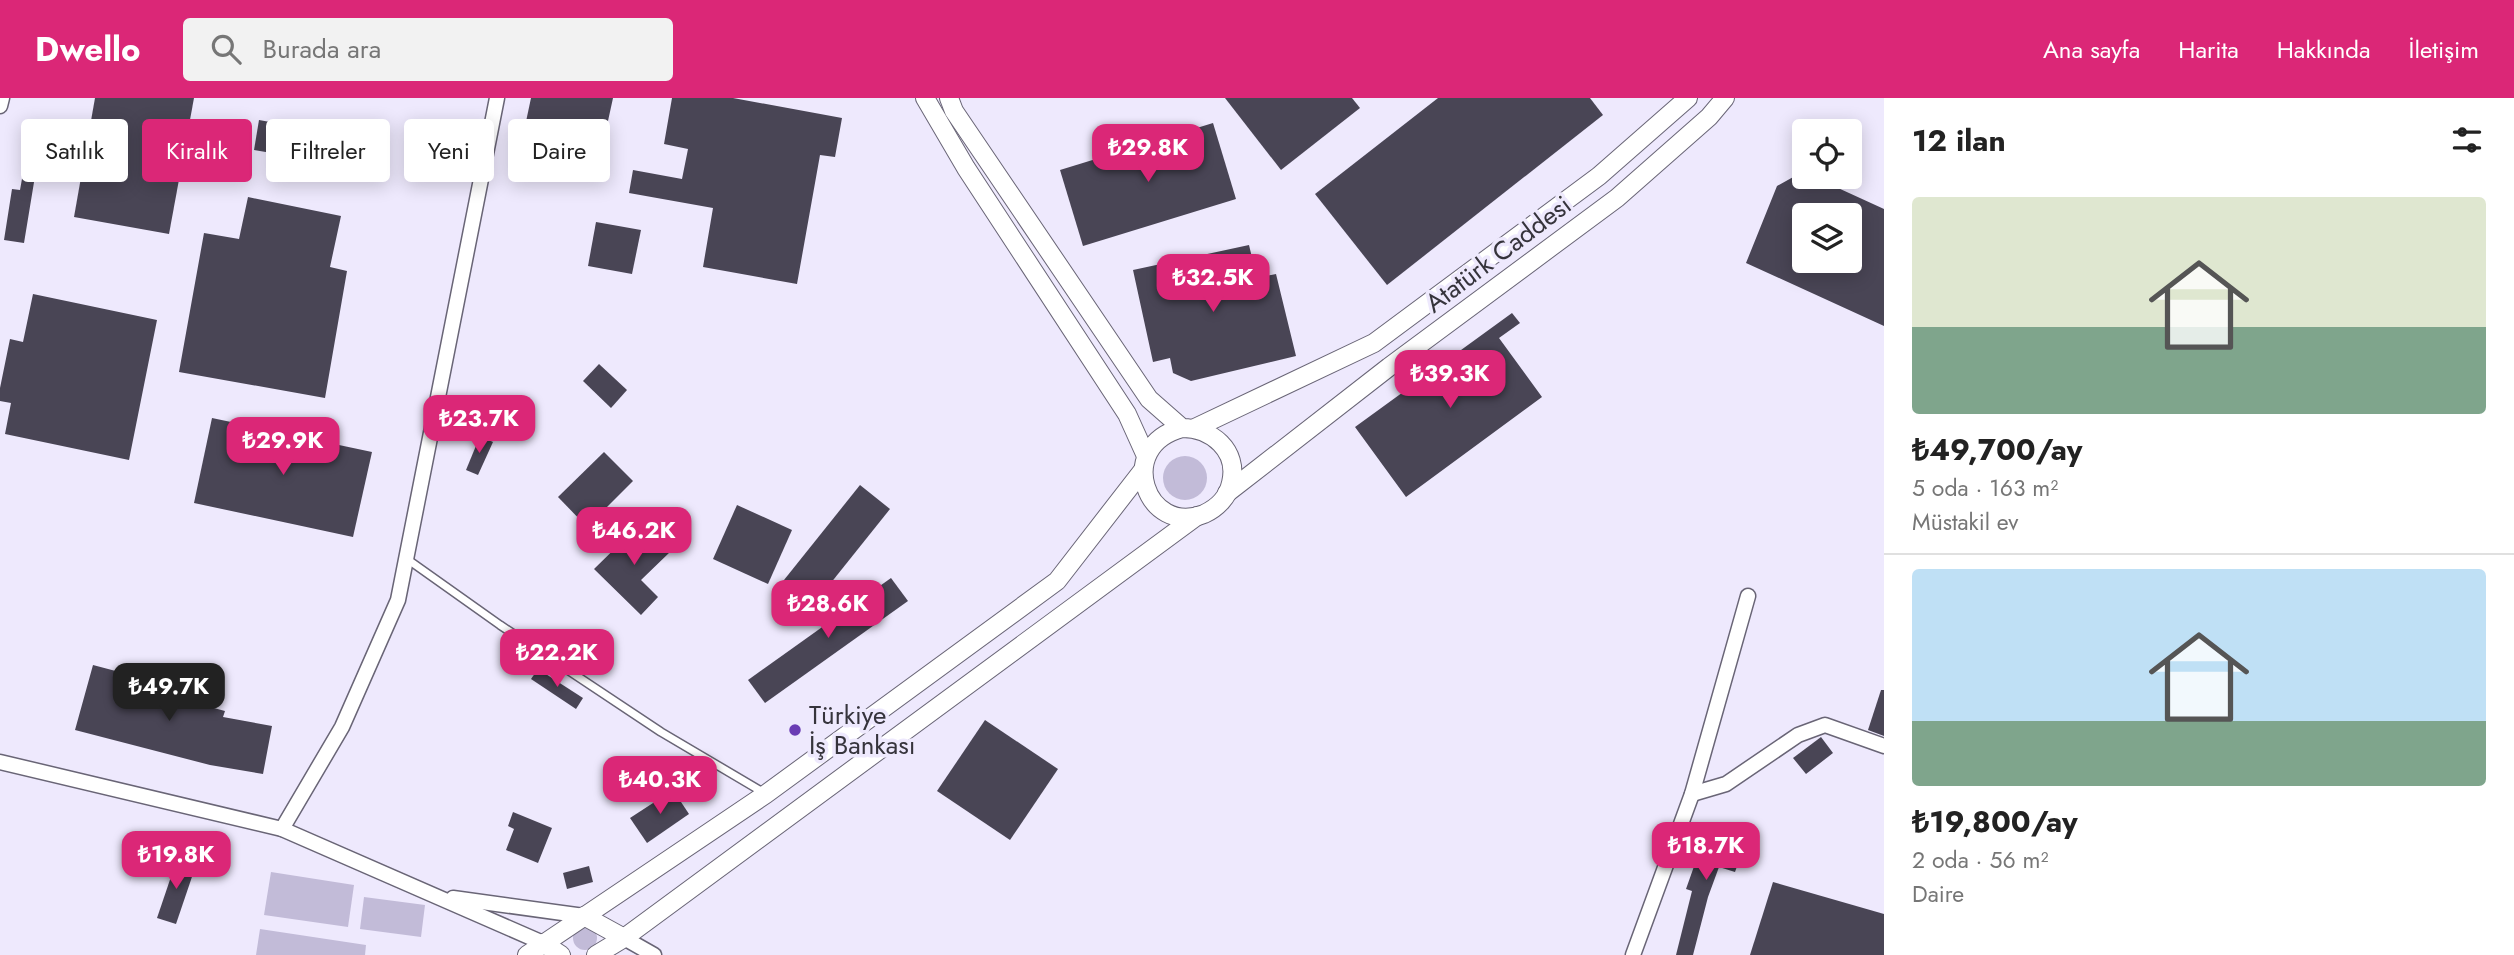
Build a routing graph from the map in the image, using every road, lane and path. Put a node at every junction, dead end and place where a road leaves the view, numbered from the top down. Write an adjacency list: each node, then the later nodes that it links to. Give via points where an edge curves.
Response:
1 (2, 98): 7 (street)
2 (497, 98): 12 (street)
3 (925, 98): 9 (street, via 1127,414)
4 (950, 98): 8 (street, via 954,111 1149,399)
5 (1688, 98): 8 (street, Atatürk Caddesi, via 1599,176 1374,343)
6 (1725, 98): 10 (street, Atatürk Caddesi, via 1617,198)
7 (0, 106)
8 (1188, 428): 9 (street, via 1160,437); 10 (street, via 1217,438 1230,458 1232,482)
9 (1144, 463): 11 (street, via 1144,484 1158,507 1170,514); 16 (street, via 1057,581)
10 (1227, 493): 11 (street, via 1210,512)
11 (1197, 516): 21 (street)
12 (407, 559): 16 (lane, via 661,732); 18 (street, via 398,600 342,727)
13 (1748, 596): 17 (street)
14 (1884, 746): 17 (street, via 1825,725 1798,735 1726,784)
15 (0, 762): 18 (street)
16 (765, 794): 20 (street)
17 (1692, 794): 27 (street)
18 (282, 829): 19 (street)
19 (438, 896): 20 (street); 22 (street)
20 (584, 916): 21 (street); 22 (street)
21 (624, 938): 25 (street); 26 (street)
22 (542, 943): 23 (street); 24 (street)
23 (527, 955)
24 (561, 955)
25 (596, 955)
26 (654, 955)
27 (1633, 955)

